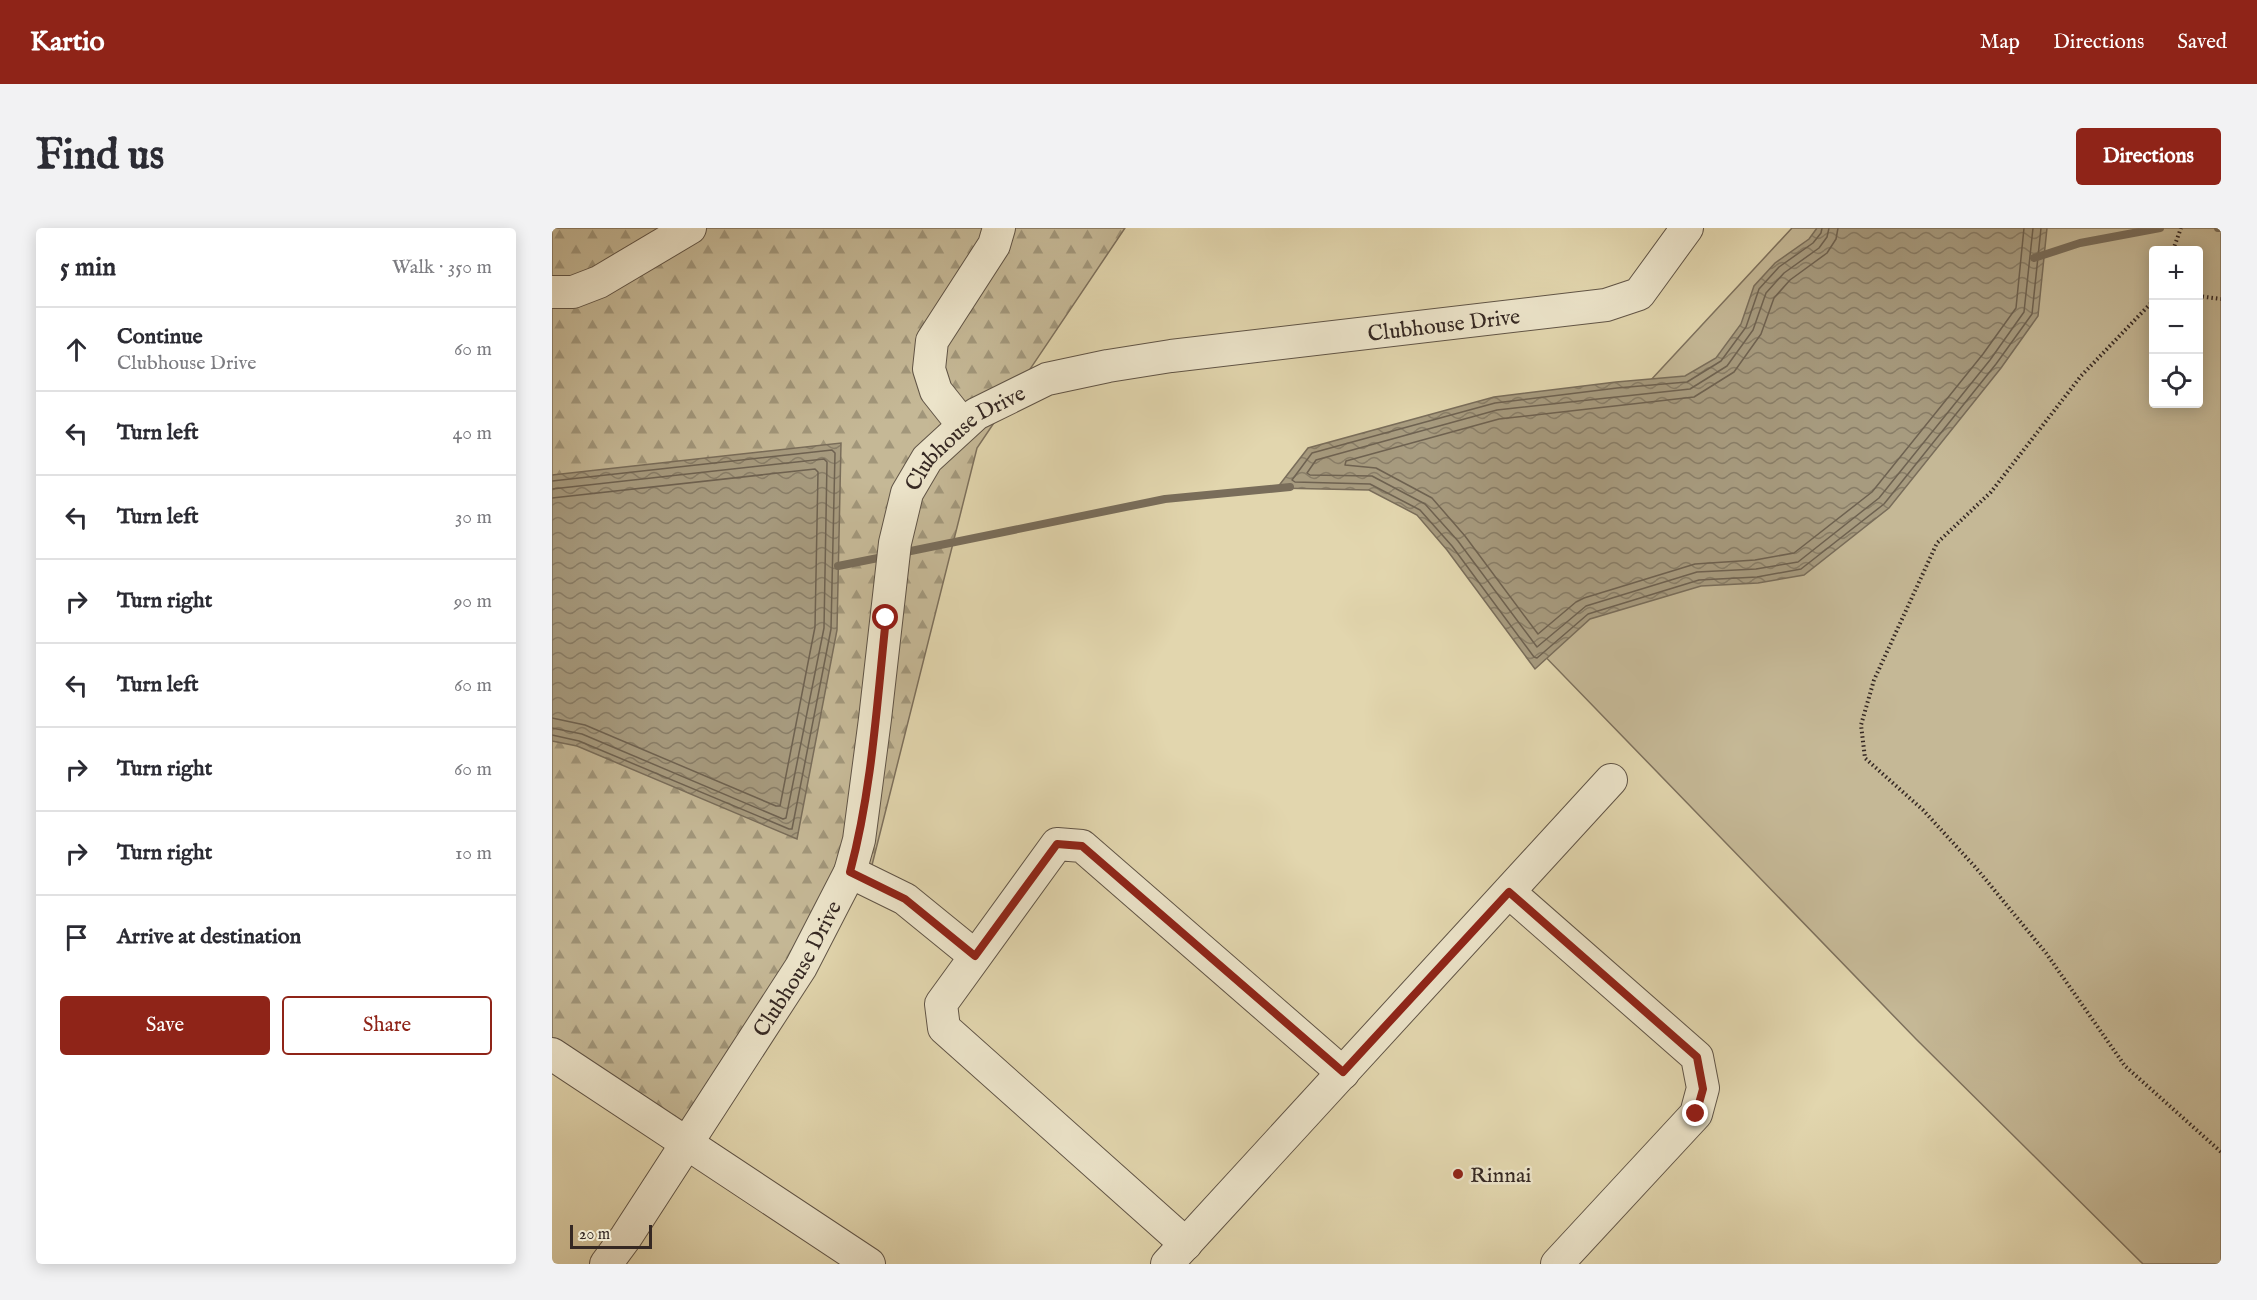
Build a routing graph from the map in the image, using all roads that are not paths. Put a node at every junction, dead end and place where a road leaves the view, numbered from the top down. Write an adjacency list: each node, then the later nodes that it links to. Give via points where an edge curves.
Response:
1 (690, 228): 4 (street, via 599,282 573,292)
2 (999, 228): 5 (street, via 994,245 932,341 929,369 936,391)
3 (1687, 228): 5 (street, Clubhouse Drive, via 1639,294 1606,305 1108,366 1047,379 976,414)
4 (552, 292)
5 (963, 425): 7 (street, Clubhouse Drive, via 927,459 907,493 895,543 859,840)
6 (1611, 780): 8 (street)
7 (850, 872): 9 (street, via 905,899); 12 (street, Clubhouse Drive, via 801,968)
8 (1509, 892): 11 (street); 16 (street, via 1697,1057 1703,1089 1696,1114)
9 (975, 956): 11 (street, via 1057,844 1082,846); 13 (street, via 941,1004 944,1028)
10 (552, 1054): 12 (street)
11 (1343, 1072): 13 (street)
12 (686, 1143): 14 (street, Clubhouse Drive); 15 (street)
13 (1176, 1254)
14 (606, 1264)
15 (869, 1264)
16 (1557, 1264)

